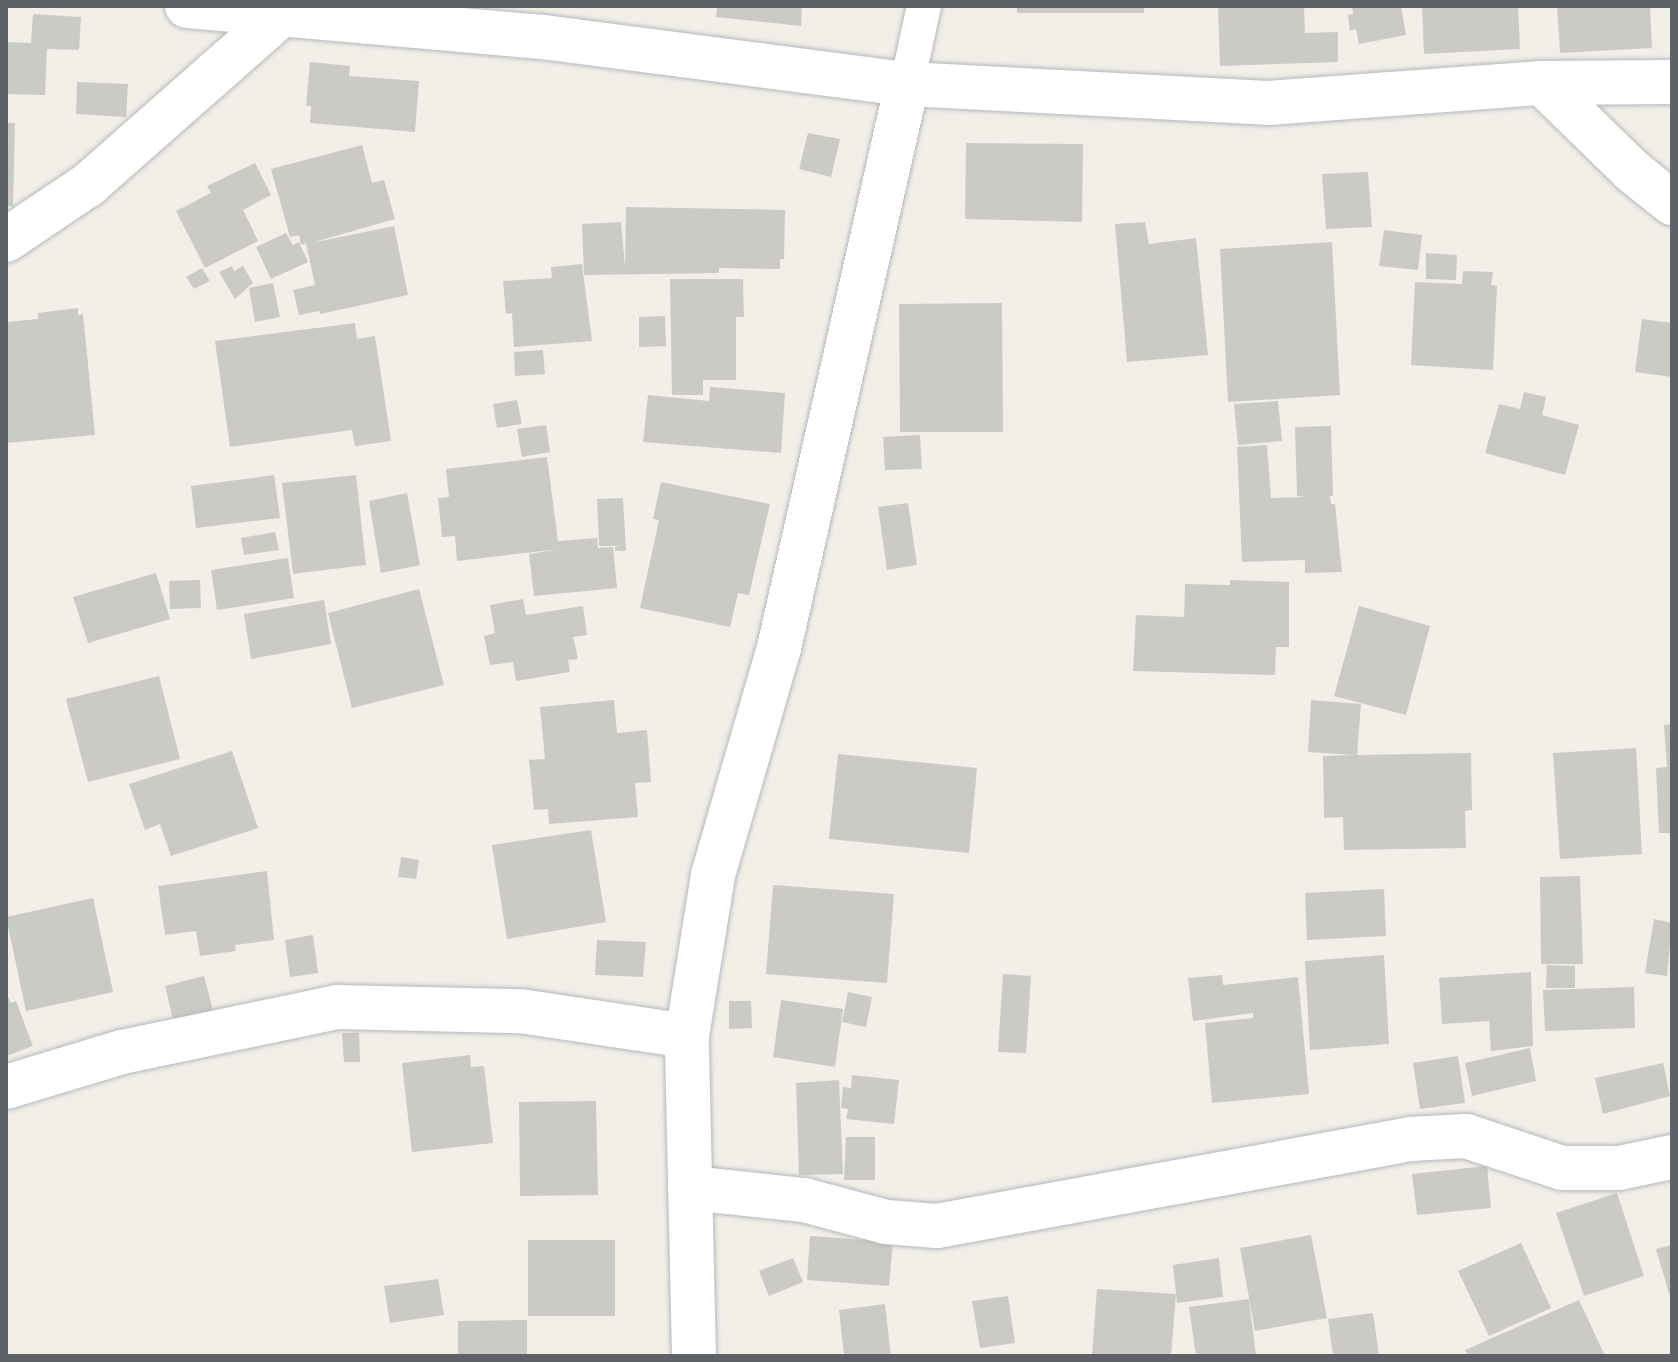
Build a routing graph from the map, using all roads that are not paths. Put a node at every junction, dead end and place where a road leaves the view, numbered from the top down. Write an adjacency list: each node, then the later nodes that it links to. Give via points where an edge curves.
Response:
1 (187, 6): 3 (street)
2 (924, 6): 6 (lane)
3 (283, 13): 6 (street, via 543,37); 8 (street, via 88,185)
4 (1672, 82): 5 (street)
5 (1542, 83): 6 (street, via 1268,103); 7 (street)
6 (907, 84): 9 (street, via 779,648 713,875)
7 (1672, 203)
8 (6, 240)
9 (687, 1036): 10 (street, via 520,1011 337,1007 122,1052); 12 (street)
10 (6, 1087)
11 (1672, 1157): 12 (street, via 1619,1168 1562,1168 1466,1136 1410,1139 937,1226 886,1222 804,1200)
12 (690, 1188): 13 (street)
13 (694, 1356)

